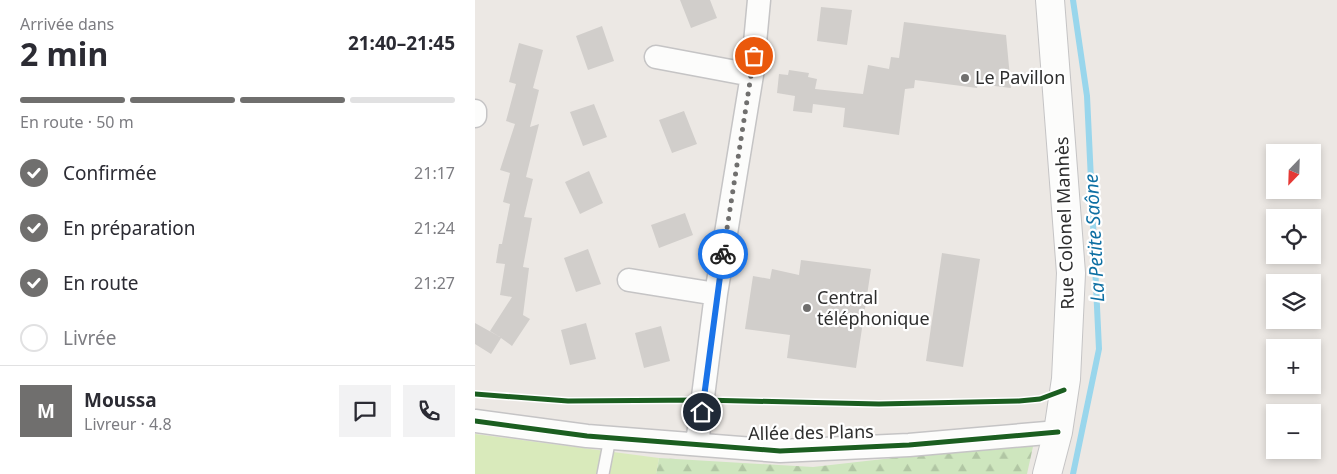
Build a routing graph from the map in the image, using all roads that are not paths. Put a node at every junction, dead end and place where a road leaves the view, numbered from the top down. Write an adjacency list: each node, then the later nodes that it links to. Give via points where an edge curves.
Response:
1 (759, 0): 4 (street)
2 (1050, 0): 10 (street, Rue Colonel Manhès, via 1071,273 1066,379)
3 (656, 57): 4 (street)
4 (752, 75): 8 (street)
5 (475, 111): 6 (street)
6 (475, 116)
7 (629, 280): 8 (street)
8 (716, 294): 12 (street)
9 (475, 421): 11 (street, Allée des Plans)
10 (1058, 432): 12 (street, Allée des Plans, via 909,445 780,451); 14 (street, Rue Colonel Manhès)
11 (610, 438): 12 (street, Allée des Plans); 13 (lane)
12 (697, 444)
13 (603, 474)
14 (1047, 474)

